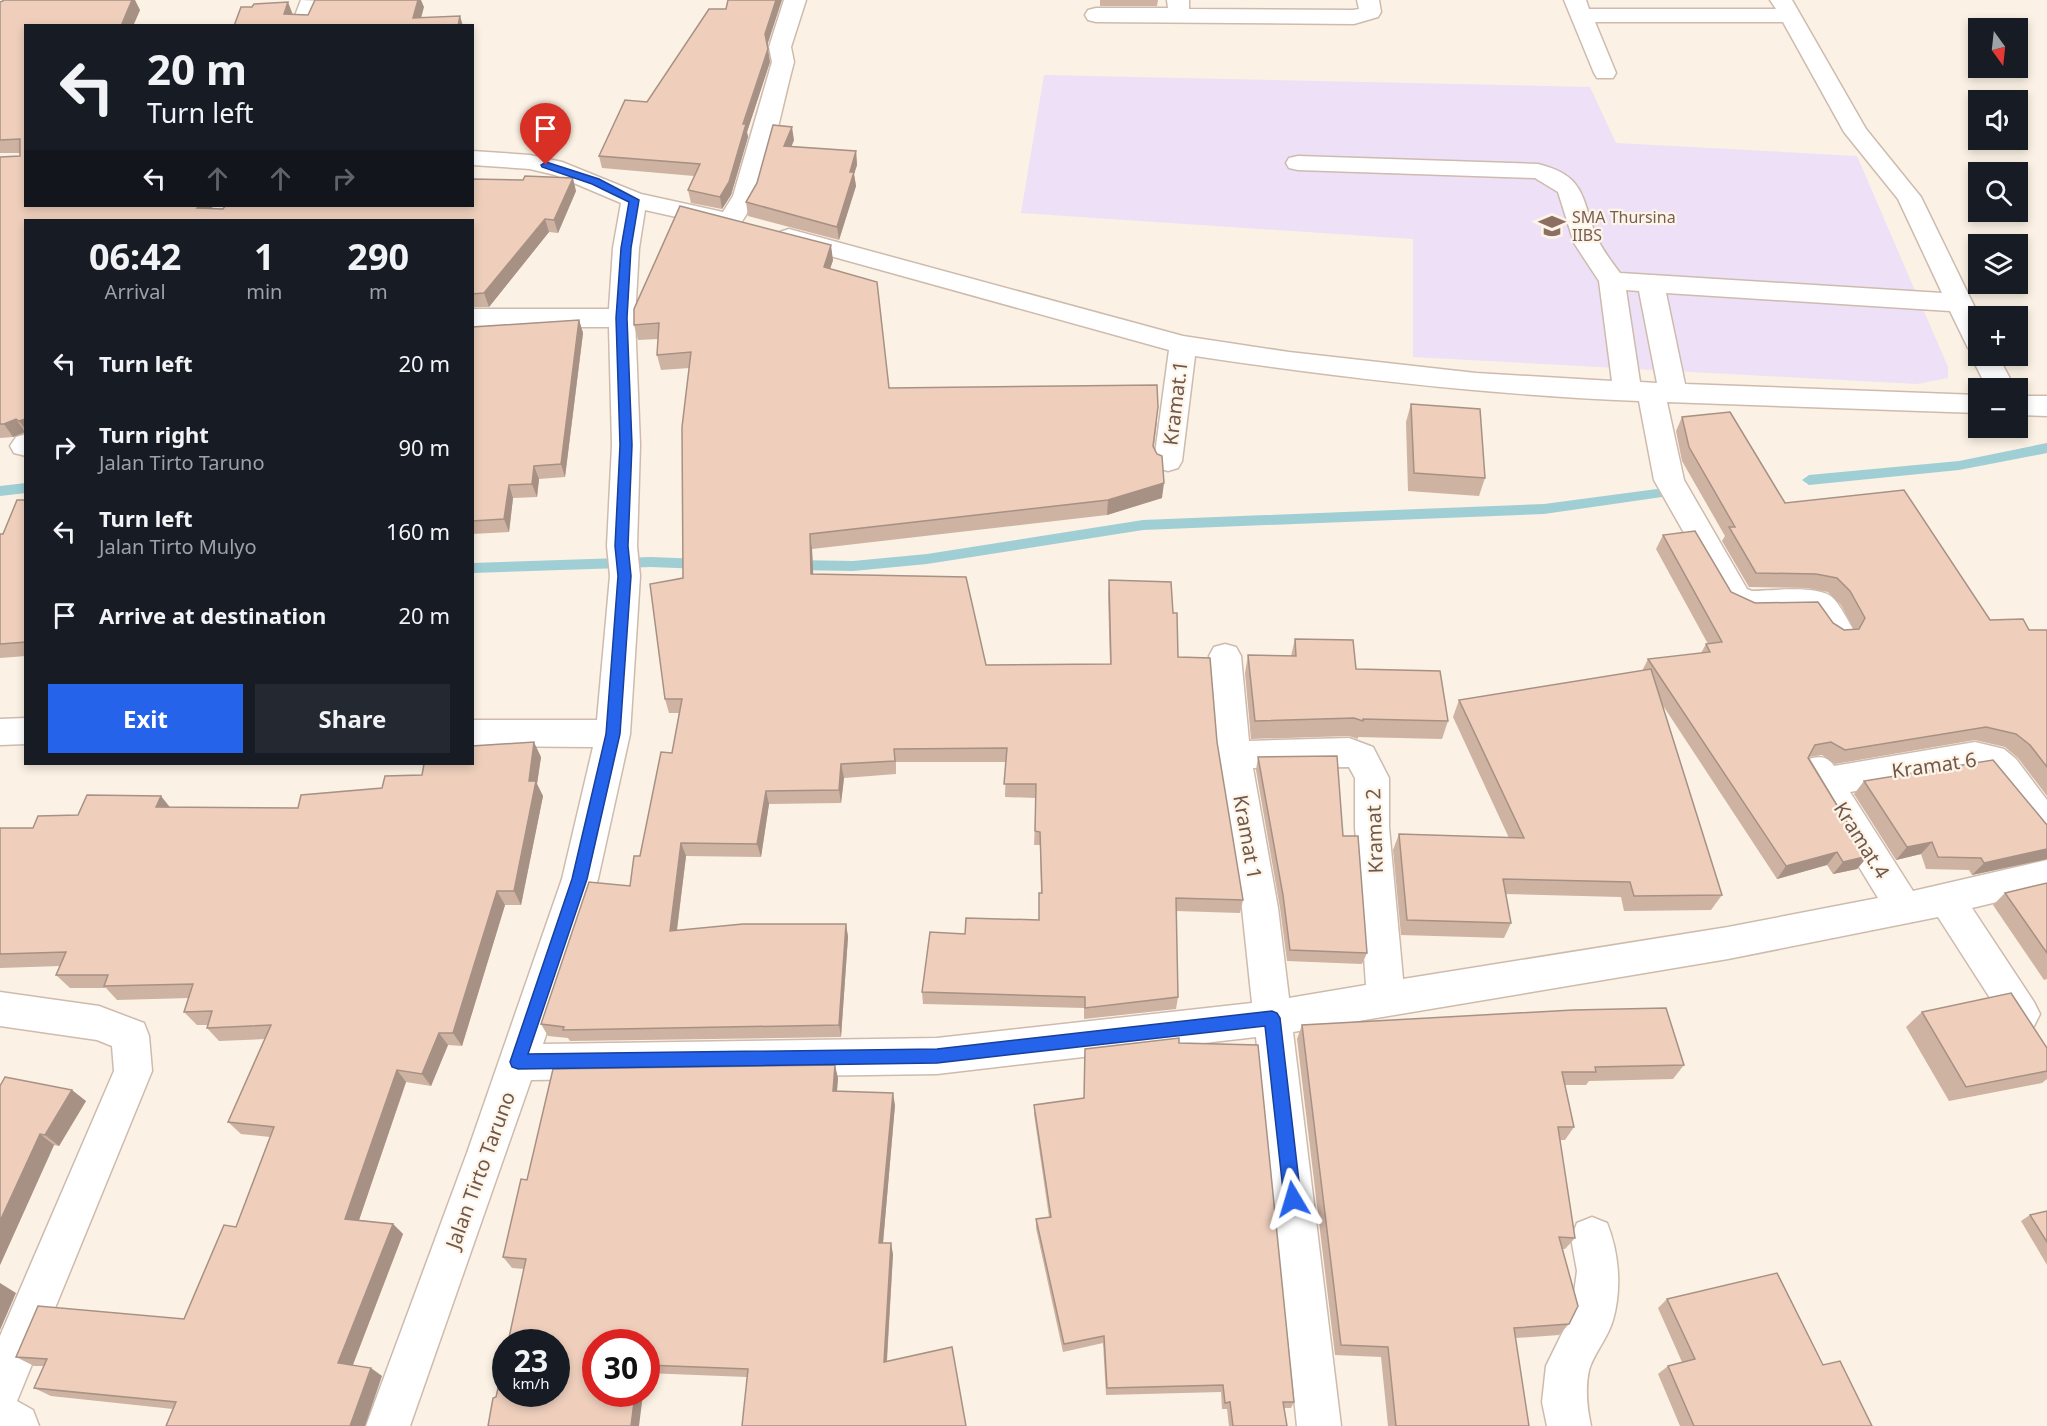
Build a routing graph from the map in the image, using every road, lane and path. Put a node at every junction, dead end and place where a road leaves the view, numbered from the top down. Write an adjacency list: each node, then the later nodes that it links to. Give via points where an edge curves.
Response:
1 (795, 0): 13 (street, via 780,47 783,62 745,196)
2 (1368, 0): 5 (street, via 1370,12 1354,17)
3 (311, 1): 8 (street)
4 (1578, 7): 6 (street); 9 (street)
5 (1178, 8): 7 (street)
6 (1785, 8): 16 (street, via 1856,132 1909,197)
7 (1096, 15)
8 (303, 24)
9 (1605, 73)
10 (474, 158): 12 (street, via 562,168)
11 (1298, 163): 14 (street, via 1538,171 1559,178 1572,191 1584,239)
12 (634, 200): 13 (street); 18 (street, Jalan Tirto Taruno, via 626,248)
13 (749, 226): 20 (street)
14 (1612, 281): 15 (street); 21 (street)
15 (1651, 284): 16 (street); 21 (street)
16 (1960, 303): 19 (street)
17 (474, 318): 18 (street)
18 (622, 318): 31 (street, Jalan Tirto Taruno, via 626,445)
19 (1968, 320)
20 (1183, 345): 21 (street, via 1416,377); 25 (street, Kramat.1)
21 (1650, 392): 22 (street); 26 (street, via 1669,480 1736,597 1748,603 1817,602)
22 (1968, 404)
23 (2028, 406): 24 (street)
24 (2047, 406)
25 (1168, 461)
26 (1838, 632)
27 (1225, 656): 32 (street, Kramat 1)
28 (24, 731): 29 (street)
29 (0, 732)
30 (474, 733): 31 (street)
31 (613, 734): 42 (street, Jalan Tirto Taruno, via 580,879)
32 (1234, 754): 38 (street, Kramat 2, via 1349,752 1361,757 1369,768); 41 (street, Kramat 1, via 1260,908)
33 (1822, 776): 34 (street, Kramat 6, via 1975,756 1992,759); 37 (street, Kramat.4)
34 (2047, 826)
35 (2047, 875): 36 (street)
36 (1946, 899): 37 (street); 40 (street)
37 (1904, 909): 38 (street, via 1728,943)
38 (1386, 1000): 41 (street)
39 (0, 1009): 44 (street, via 99,1023 130,1035 133,1071)
40 (2021, 1014)
41 (1272, 1018): 42 (street, via 937,1056); 48 (street, Kramat 1)
42 (518, 1062): 47 (street, Jalan Tirto Taruno)
43 (1593, 1238): 49 (street, via 1598,1271 1592,1319 1568,1366 1564,1402)
44 (0, 1388)
45 (0, 1415): 46 (street, via 8,1425)
46 (16, 1426)
47 (388, 1426)
48 (1319, 1426)
49 (1569, 1426)

